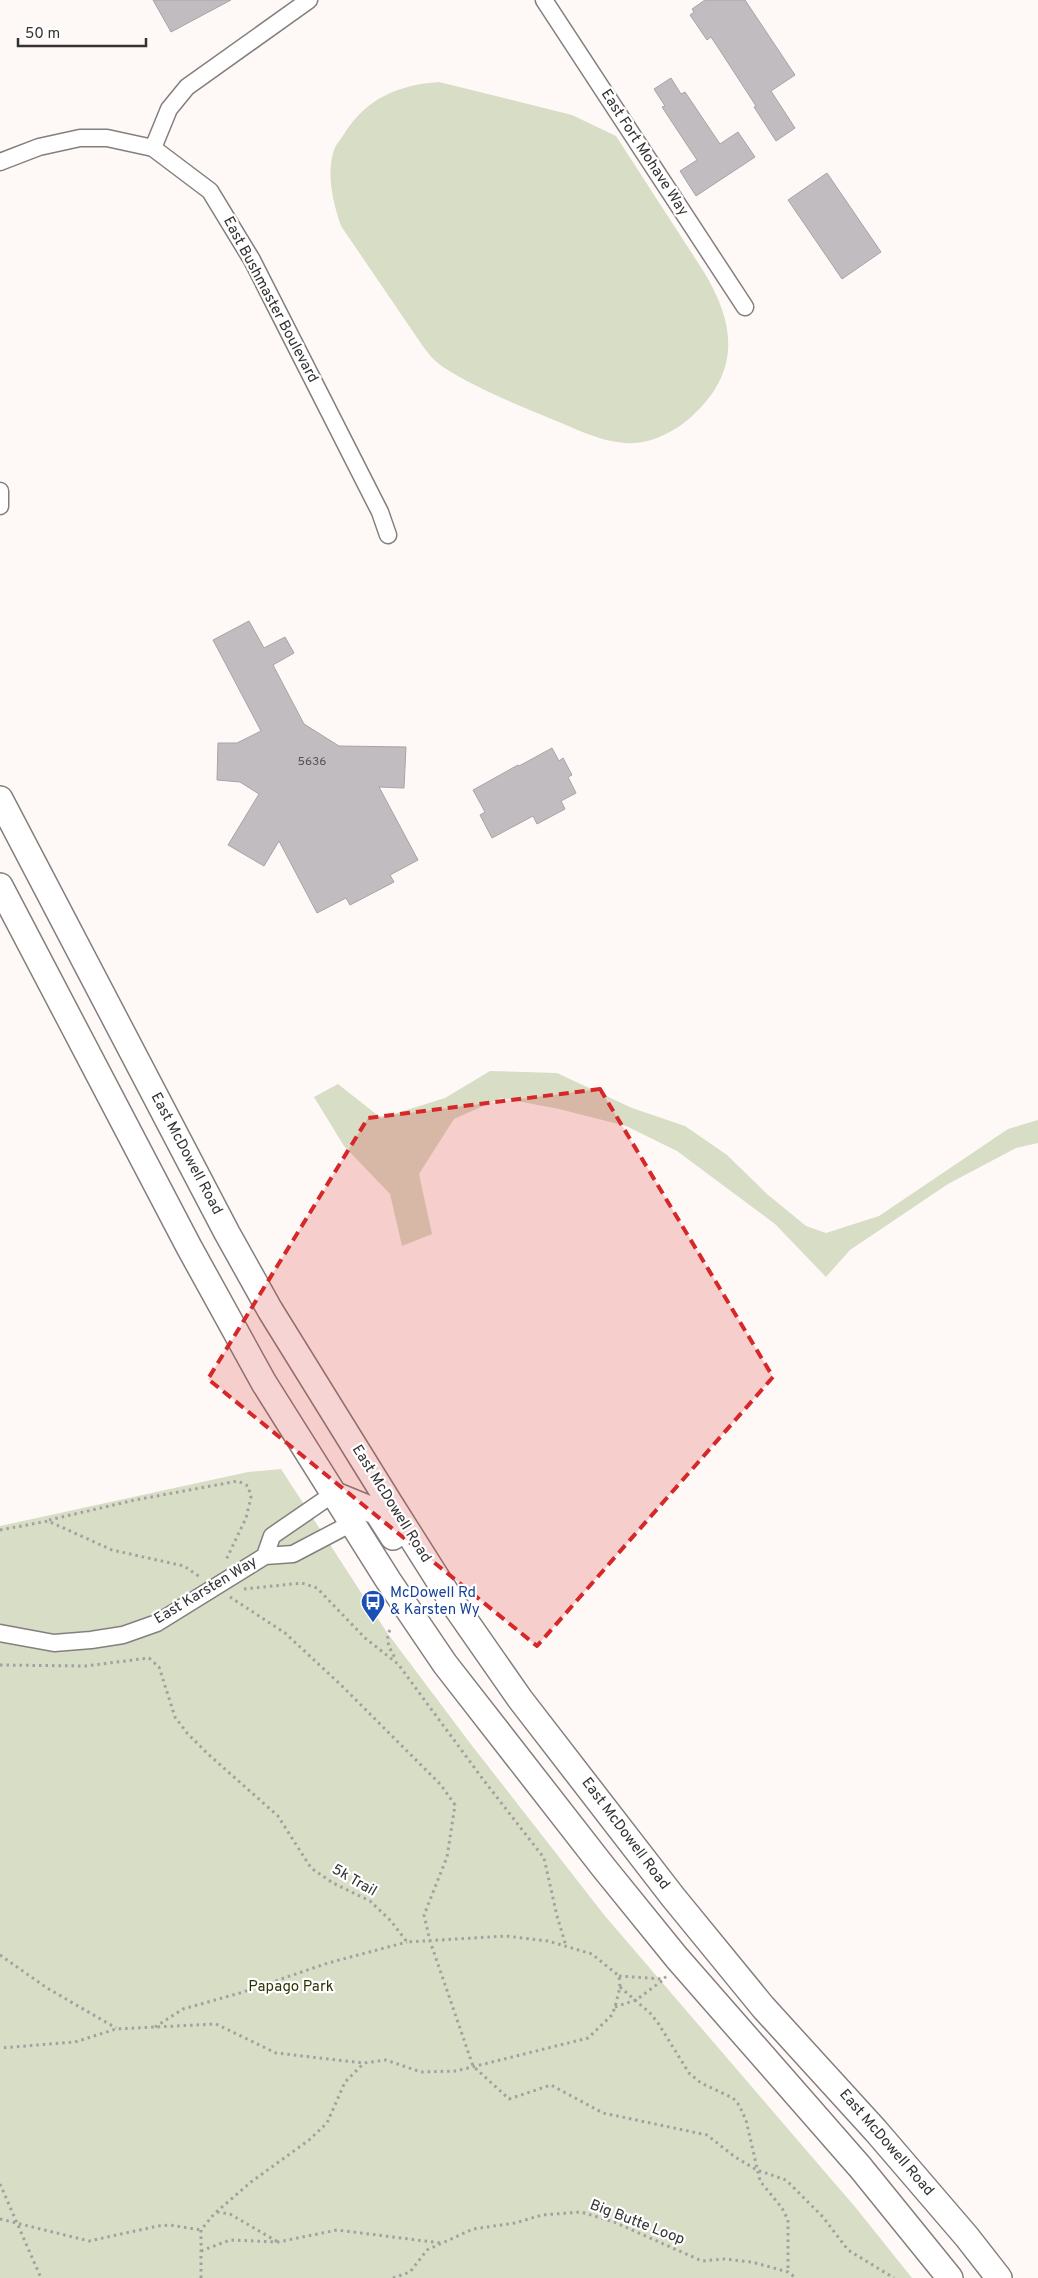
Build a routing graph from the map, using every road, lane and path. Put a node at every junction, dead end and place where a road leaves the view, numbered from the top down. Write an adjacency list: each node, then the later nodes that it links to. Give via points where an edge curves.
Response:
1 (310, 0): 3 (street, via 187,87 169,109)
2 (544, 0): 5 (street, East Fort Mohave Way)
3 (153, 148): 4 (street, East Bushmaster Boulevard, via 107,138 80,138 38,147); 8 (street, East Bushmaster Boulevard, via 210,191 252,260 380,512)
4 (0, 162)
5 (745, 306)
6 (0, 491): 7 (street)
7 (0, 506)
8 (388, 535)
9 (0, 799): 21 (main road, East McDowell Road, via 270,1310 451,1600)
10 (0, 886): 11 (main road, via 188,1247 264,1383)
11 (333, 1494): 13 (main road); 15 (street, East Karsten Way, via 272,1536); 21 (main road, via 377,1512 433,1600 493,1683)
12 (48, 1521): 14 (path); 16 (path, via 112,1550 184,1566); 16 (path, via 135,1500 238,1481 248,1486 251,1497 246,1518)
13 (352, 1523): 15 (street, East Karsten Way, via 293,1554); 26 (main road, via 445,1664 604,1868)
14 (0, 1530)
15 (265, 1556): 16 (street, East Karsten Way)
16 (214, 1586): 18 (street, East Karsten Way, via 157,1623 123,1635 54,1644); 19 (path, via 237,1590 302,1584 316,1588 365,1638); 22 (path, via 285,1633 441,1785 455,1805 447,1857 424,1915)
17 (390, 1630): 19 (path, via 388,1641)
18 (0, 1633)
19 (398, 1663): 24 (path, via 544,1858)
20 (0, 1665): 23 (path, 5k Trail, via 85,1666 149,1658 159,1667 175,1717 187,1733 278,1816 311,1868 370,1901)
21 (515, 1692): 52 (main road, East McDowell Road, via 673,1897 757,1999 876,2131)
22 (430, 1941): 23 (path); 24 (path, via 506,1936); 35 (path)
23 (407, 1942): 32 (path, via 328,1963 183,2009)
24 (566, 1946): 27 (path, via 592,1954)
25 (0, 1955): 31 (path, via 46,1988)
26 (672, 1972): 27 (path); 29 (path); 51 (main road, via 860,2167)
27 (619, 1976): 28 (path)
28 (620, 1987): 29 (path); 30 (path)
29 (636, 2000): 30 (path); 36 (path, via 658,2023 689,2073 701,2083 733,2098 739,2105 746,2120)
30 (615, 2007): 35 (path, via 612,2015 588,2038)
31 (116, 2028): 32 (path); 33 (path, via 75,2042)
32 (154, 2028): 34 (path, via 216,2024 276,2053)
33 (0, 2048)
34 (364, 2063): 35 (path, via 386,2060 421,2072 456,2071); 38 (path, via 345,2082 334,2109 321,2128)
35 (473, 2066): 36 (path, via 509,2099 551,2085 602,2112 707,2135)
36 (757, 2170): 45 (path, via 760,2181 788,2220); 50 (path, via 786,2180 823,2217 848,2250)
37 (0, 2184): 40 (path)
38 (217, 2212): 41 (path); 42 (path, via 230,2214)
39 (0, 2219): 40 (path)
40 (15, 2223): 41 (path, via 89,2242 158,2226); 46 (path)
41 (201, 2230): 44 (path)
42 (278, 2242): 43 (path, via 338,2230); 44 (path, via 230,2240)
43 (442, 2243): 45 (path, Big Butte Loop, via 473,2228 515,2223 542,2215 581,2212 614,2222 702,2261 752,2262); 48 (path, Big Butte Loop, via 427,2250 410,2272)
44 (201, 2251): 47 (path)
45 (788, 2272): 49 (path, Big Butte Loop)
46 (40, 2278)
47 (201, 2278)
48 (393, 2278)
49 (796, 2278)
50 (894, 2278)
51 (950, 2278)
52 (999, 2278)

